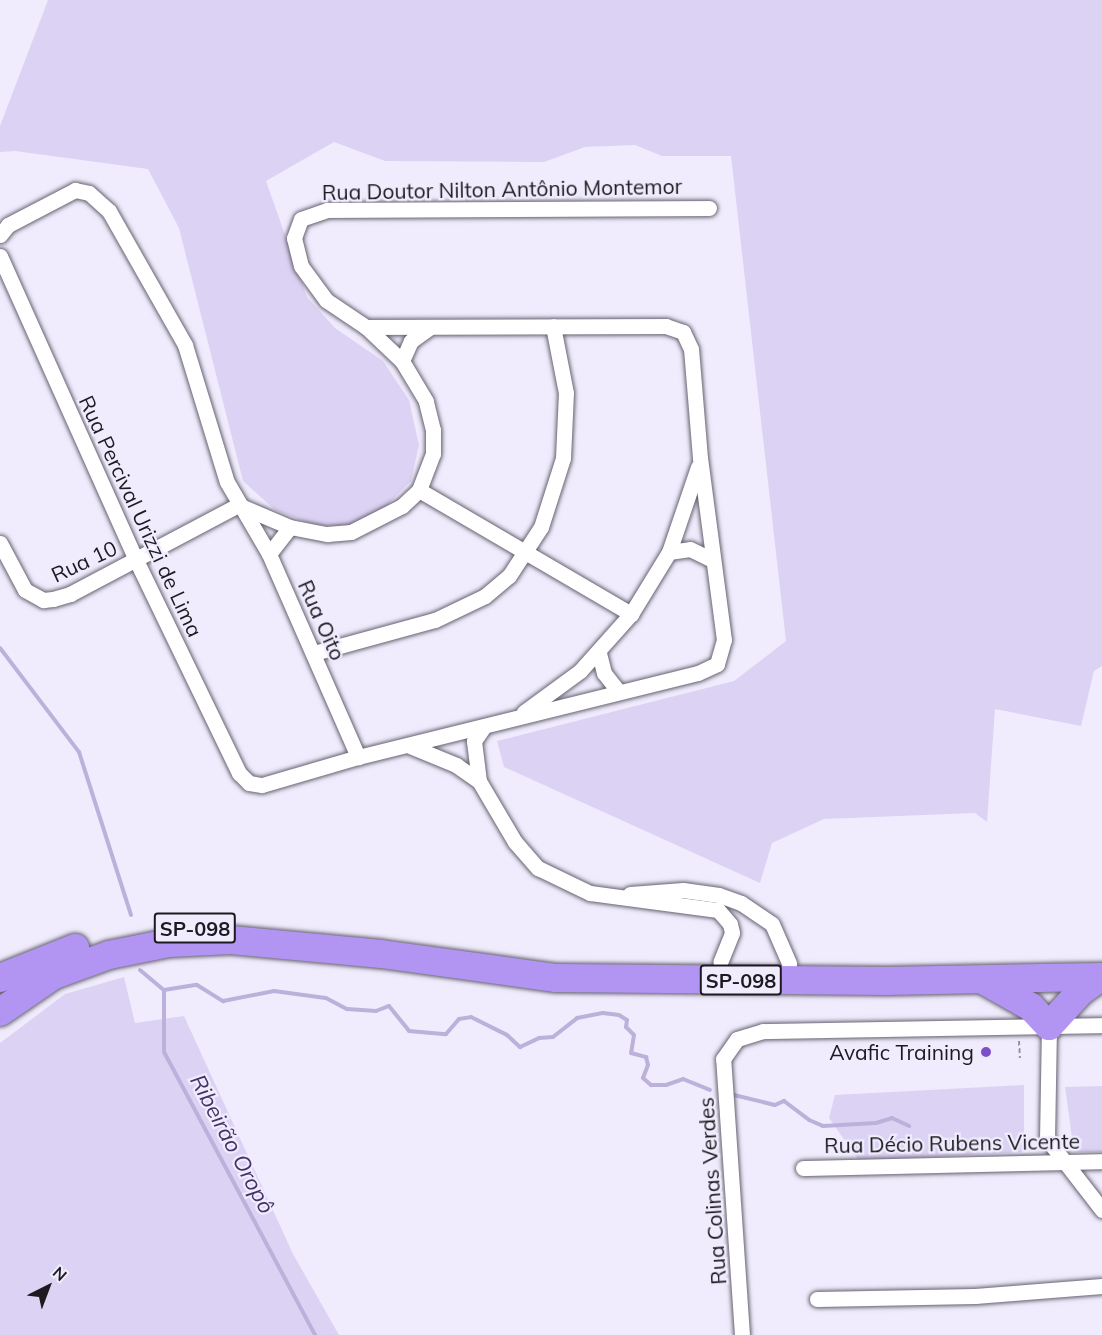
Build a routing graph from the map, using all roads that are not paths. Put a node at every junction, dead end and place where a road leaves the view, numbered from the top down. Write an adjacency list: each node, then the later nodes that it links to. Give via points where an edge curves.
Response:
1 (709, 208): 5 (street, Rua Doutor Nilton Antônio Montemor, via 310,213 295,227 295,251 301,266 326,300)
2 (4, 230): 10 (street, via 75,189 89,193 109,211 185,345 215,448)
3 (0, 256): 16 (street, Rua Percival Urizzi de Lima)
4 (553, 326): 6 (street); 8 (street, via 666,326 682,332 692,349); 13 (street, via 566,393 563,458 555,494)
5 (366, 327): 6 (street); 7 (street, Rua Doutor Nilton Antônio Montemor)
6 (429, 328): 7 (street, via 411,341)
7 (402, 361): 9 (street, Rua Doutor Nilton Antônio Montemor, via 426,402 434,430 431,463)
8 (700, 458): 14 (street, via 688,505); 17 (street)
9 (419, 490): 11 (street, Rua Doutor Nilton Antônio Montemor, via 402,506 351,532 327,534); 13 (street)
10 (238, 505): 11 (street, Rua Doutor Nilton Antônio Montemor); 15 (street, Rua Oito); 16 (street, Rua 10)
11 (290, 527): 15 (street)
12 (0, 543): 16 (street, Rua 10, via 25,590 43,600 70,594)
13 (526, 552): 18 (street); 19 (street, via 498,586 463,607 435,620)
14 (669, 552): 17 (street, via 690,549); 18 (street)
15 (269, 554): 19 (street, Rua Oito)
16 (136, 560): 25 (street, Rua Percival Urizzi de Lima, via 239,773 255,785)
17 (713, 560): 21 (street, via 724,640 717,664 698,673)
18 (631, 614): 20 (street)
19 (314, 653): 25 (street, Rua Oito)
20 (599, 653): 21 (street, via 604,673); 22 (street, via 555,691)
21 (619, 692): 22 (street)
22 (514, 718): 23 (street)
23 (483, 728): 24 (street); 26 (street, via 474,741)
24 (410, 746): 25 (street); 26 (street, via 456,765)
25 (358, 757)
26 (479, 781): 27 (street, via 515,842 538,868 581,890)
27 (615, 897): 28 (street, via 718,910 732,933); 29 (street, via 683,890 734,900 772,924)
28 (720, 962): 29 (highway, SP-098); 31 (highway, SP-098, via 562,959 268,928 208,927 109,939)
29 (789, 963): 30 (highway, SP-098)
30 (1102, 972): 32 (highway, SP-098); 35 (highway)
31 (0, 978)
32 (980, 979): 33 (highway, SP-098, via 556,978 231,940 169,943 109,955 54,975); 35 (highway, via 1031,1007)
33 (0, 1012)
34 (1102, 1025): 35 (street)
35 (1049, 1026): 36 (street, via 1047,1139); 42 (street, Rua Colinas Verdes, via 763,1031 737,1039 729,1047 723,1059)
36 (1061, 1161): 37 (street, Rua Décio Rubens Vicente); 38 (street, Rua Décio Rubens Vicente); 39 (street)
37 (1102, 1161)
38 (804, 1168)
39 (1102, 1210)
40 (1102, 1286): 41 (street, via 975,1296)
41 (817, 1299)
42 (742, 1335)

